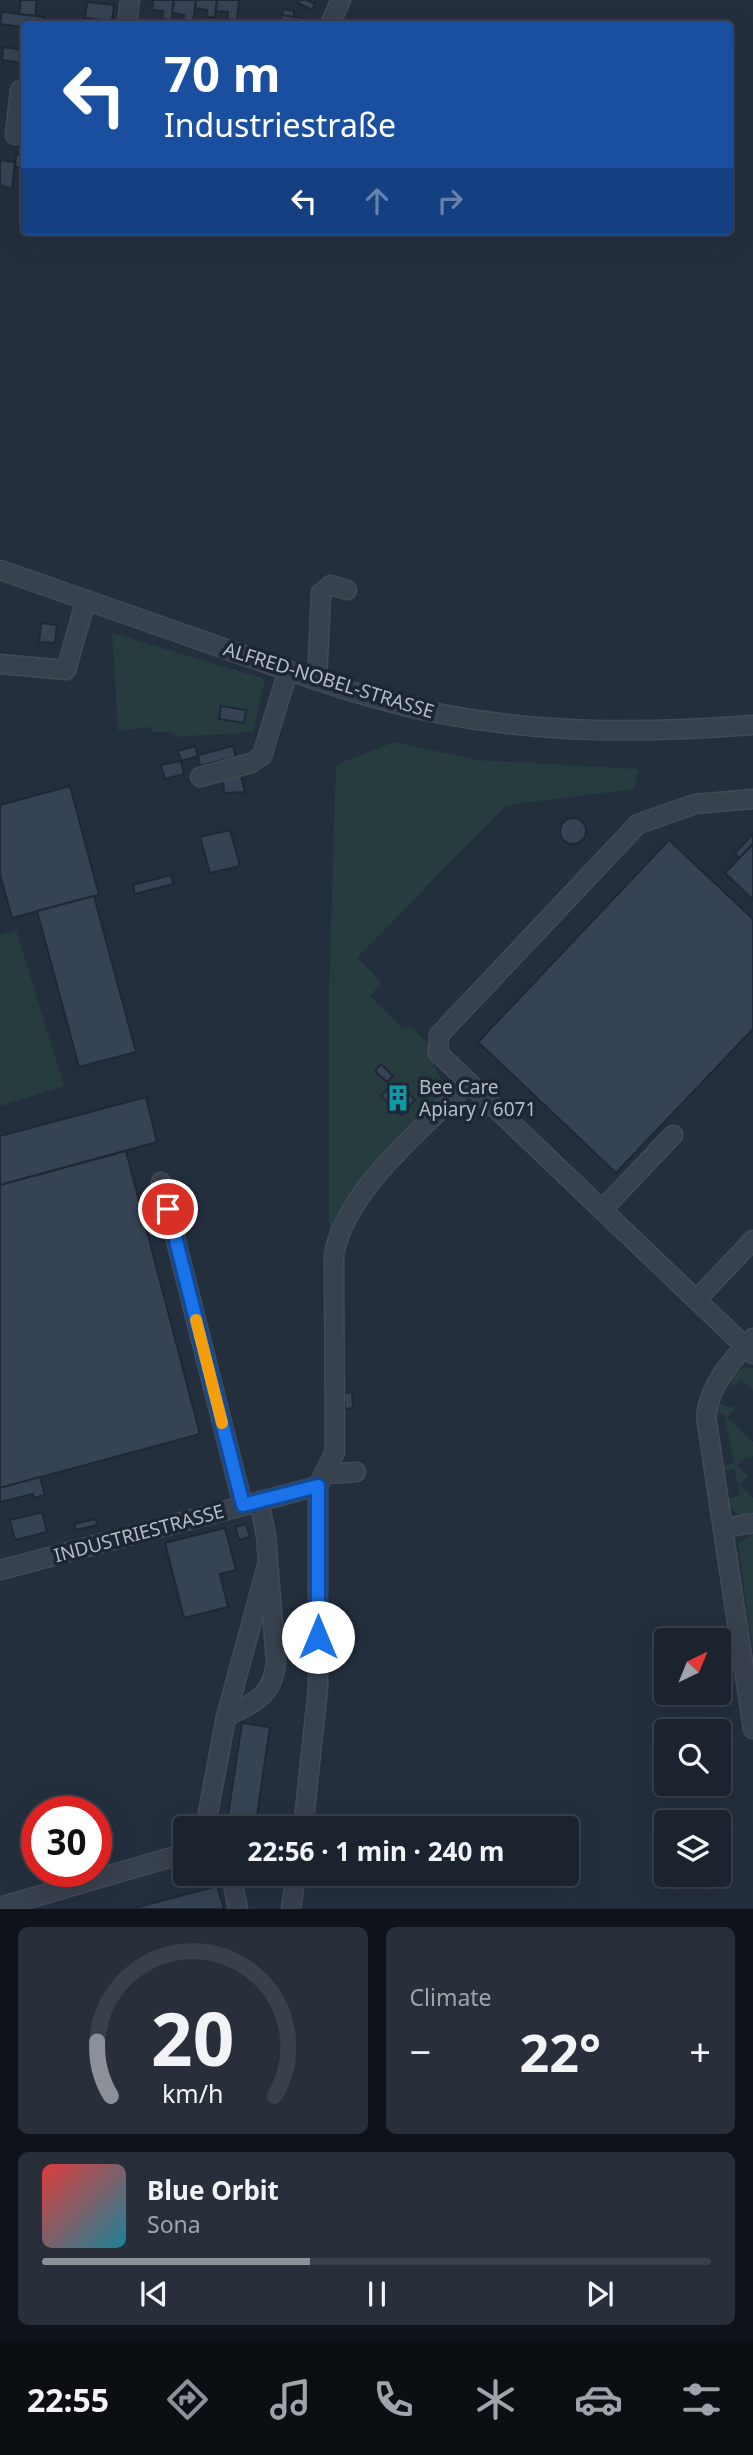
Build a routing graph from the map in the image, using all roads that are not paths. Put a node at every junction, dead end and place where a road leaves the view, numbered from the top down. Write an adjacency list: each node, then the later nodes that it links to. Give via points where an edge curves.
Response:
1 (130, 0): 3 (street)
2 (341, 0): 4 (street)
3 (127, 21)
4 (331, 21)
5 (20, 90): 6 (street)
6 (13, 135)
7 (0, 570): 9 (street, ALFRED-NOBEL-STRASSE)
8 (347, 590): 12 (street, via 331,585 321,593)
9 (86, 600): 10 (street, via 66,670); 11 (street, ALFRED-NOBEL-STRASSE)
10 (0, 664)
11 (288, 671): 12 (street, ALFRED-NOBEL-STRASSE); 14 (street, via 262,756)
12 (317, 681): 13 (street, ALFRED-NOBEL-STRASSE, via 443,715 547,728 640,732)
13 (753, 725)
14 (200, 777)
15 (753, 799): 16 (street, via 695,804 638,824 439,1035 438,1053)
16 (468, 1083): 19 (street); 24 (street, via 369,1184 348,1210 338,1232 334,1254 335,1452)
17 (673, 1135): 19 (street)
18 (161, 1182): 25 (street)
19 (602, 1210): 21 (street)
20 (753, 1240): 21 (street)
21 (696, 1300): 22 (street)
22 (750, 1346): 27 (street, via 716,1381 708,1398 706,1416)
23 (356, 1472): 24 (street, INDUSTRIESTRASSE)
24 (322, 1480): 25 (street, INDUSTRIESTRASSE); 33 (street, via 318,1688)
25 (251, 1503): 28 (street); 29 (street, INDUSTRIESTRASSE)
26 (753, 1523): 27 (street)
27 (723, 1528): 31 (street)
28 (268, 1562): 30 (street); 30 (street, via 275,1676 269,1690)
29 (0, 1570)
30 (226, 1717): 32 (street)
31 (753, 1729)
32 (207, 1816)
33 (304, 1816)
34 (173, 1857): 37 (street)
35 (233, 1886): 38 (street)
36 (294, 1886): 39 (street)
37 (0, 1907)
38 (238, 1909)
39 (291, 1909)

